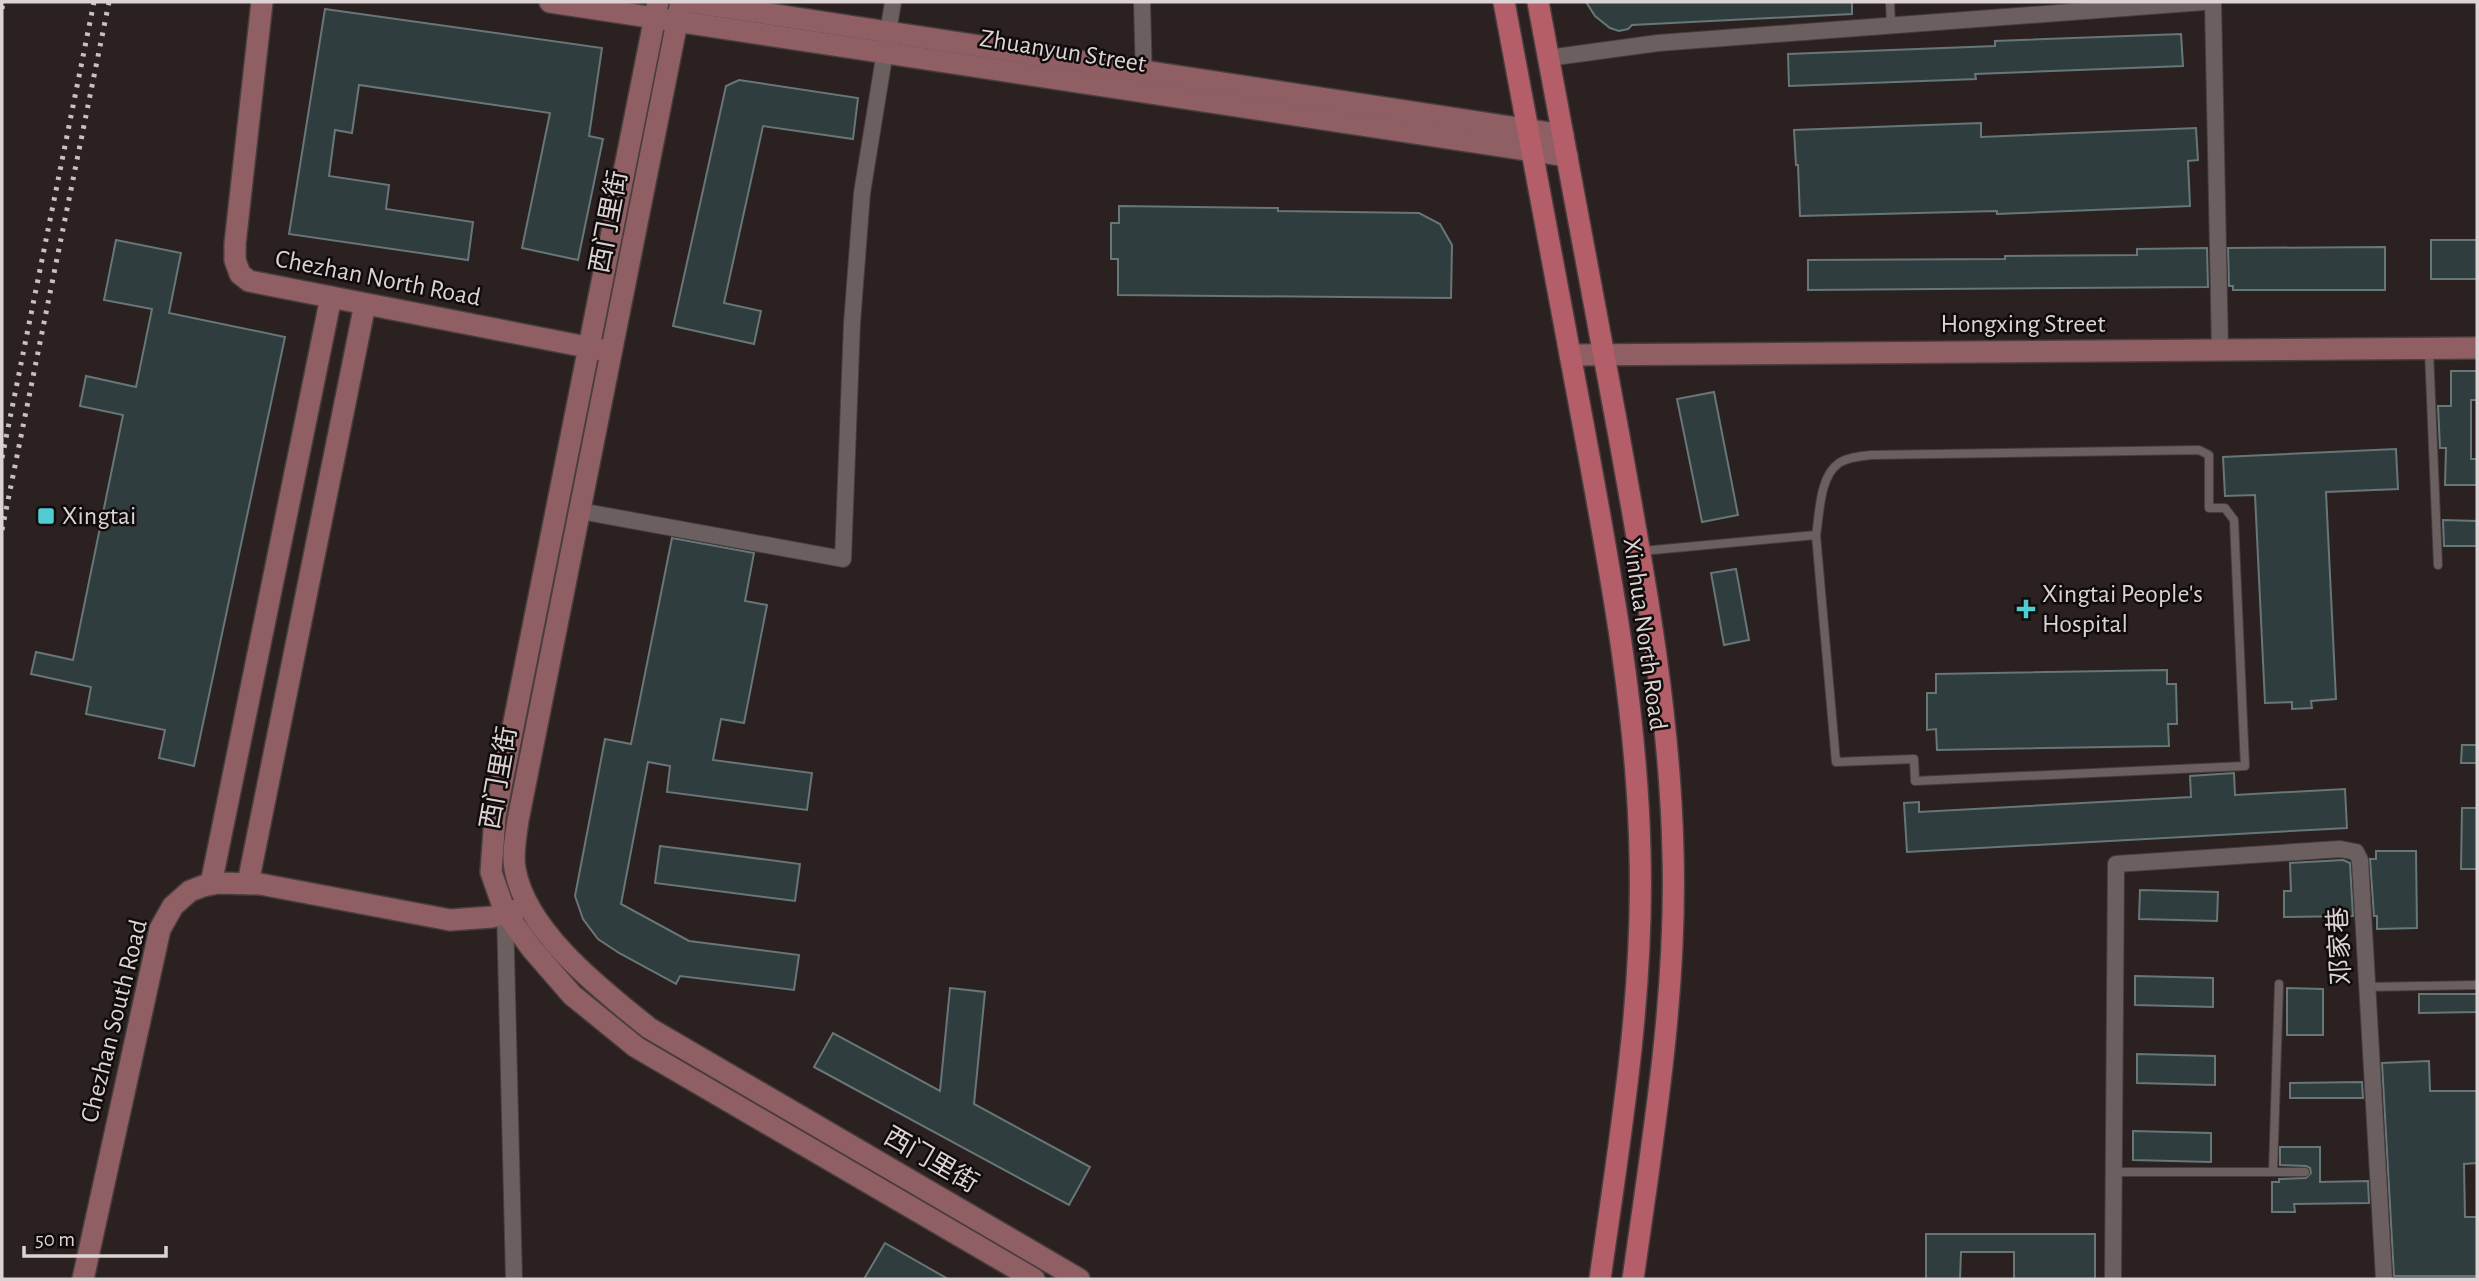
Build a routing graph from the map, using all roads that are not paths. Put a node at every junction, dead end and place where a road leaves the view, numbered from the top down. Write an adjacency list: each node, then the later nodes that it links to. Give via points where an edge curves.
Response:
1 (262, 2): 23 (street, Chezhan North Road, via 235,260 240,274 249,281)
2 (550, 2): 11 (street, Zhuanyun Street)
3 (691, 2): 14 (street, Zhuanyun Street)
4 (892, 2): 14 (street)
5 (1142, 2): 17 (street)
6 (1504, 2): 19 (main road, Xinhua North Road)
7 (1538, 2): 16 (main road, Xinhua North Road)
8 (1889, 2): 13 (lane)
9 (2204, 2): 13 (street)
10 (2213, 2): 28 (street)
11 (656, 10): 12 (street, Zhuanyun Street); 25 (street)
12 (679, 11): 15 (street, Zhuanyun Street); 29 (street, 西门里街)
13 (1891, 26): 16 (street, via 1658,43)
14 (887, 31): 15 (street); 17 (street, Zhuanyun Street)
15 (883, 52): 18 (street, Zhuanyun Street); 32 (street, via 855,275 843,559)
16 (1548, 58): 20 (main road, Xinhua North Road)
17 (1144, 71): 18 (street); 19 (street, Zhuanyun Street)
18 (1145, 92): 21 (street, Zhuanyun Street)
19 (1528, 129): 20 (street, Zhuanyun Street); 21 (main road, Xinhua North Road)
20 (1563, 135): 22 (main road, Xinhua North Road)
21 (1532, 151): 22 (street, Zhuanyun Street); 30 (main road, Xinhua North Road)
22 (1567, 156): 31 (main road, Xinhua North Road)
23 (331, 297): 24 (street, Chezhan North Road); 37 (street)
24 (365, 304): 25 (street, Chezhan North Road); 36 (street)
25 (588, 347): 29 (street, Chezhan North Road); 39 (street, via 495,817 491,872)
26 (2429, 348): 27 (street, Hongxing Street); 28 (street, Hongxing Street); 35 (lane)
27 (2477, 348)
28 (2220, 350): 31 (street, Hongxing Street)
29 (611, 352): 32 (street, 西门里街)
30 (1570, 355): 31 (street, Hongxing Street); 50 (main road, Xinhua North Road, via 1620,633 1640,851 1635,1021)
31 (1604, 355): 34 (main road, Xinhua North Road)
32 (580, 511): 38 (street, 西门里街, via 518,820 514,868)
33 (1816, 535): 33 (lane, via 1831,470 1840,462 1871,454 2199,450 2208,454 2209,508 2225,508 2234,520 2245,766 1915,781 1914,759 1836,762); 34 (lane)
34 (1640, 551): 51 (main road, Xinhua North Road, via 1658,662 1668,769 1674,918 1665,1051)
35 (2438, 565)
36 (248, 883): 37 (street, Chezhan South Road); 39 (street, Chezhan South Road, via 450,920)
37 (211, 884): 46 (street, Chezhan South Road, via 190,891 173,906 160,929)
38 (528, 906): 39 (street, Chezhan South Road); 49 (street, 西门里街, via 588,979 649,1028)
39 (505, 912): 47 (street); 48 (street, via 572,995 636,1046)
40 (2279, 984): 44 (lane)
41 (2477, 985): 42 (lane)
42 (2366, 987): 43 (street, 邓家巷, via 2360,860 2352,850 2116,864); 53 (street, 邓家巷)
43 (2113, 1172): 44 (lane); 52 (street)
44 (2273, 1172): 45 (lane)
45 (2305, 1172)
46 (83, 1279)
47 (514, 1279)
48 (1034, 1279)
49 (1079, 1279)
50 (1600, 1279)
51 (1633, 1279)
52 (2113, 1279)
53 (2384, 1279)

